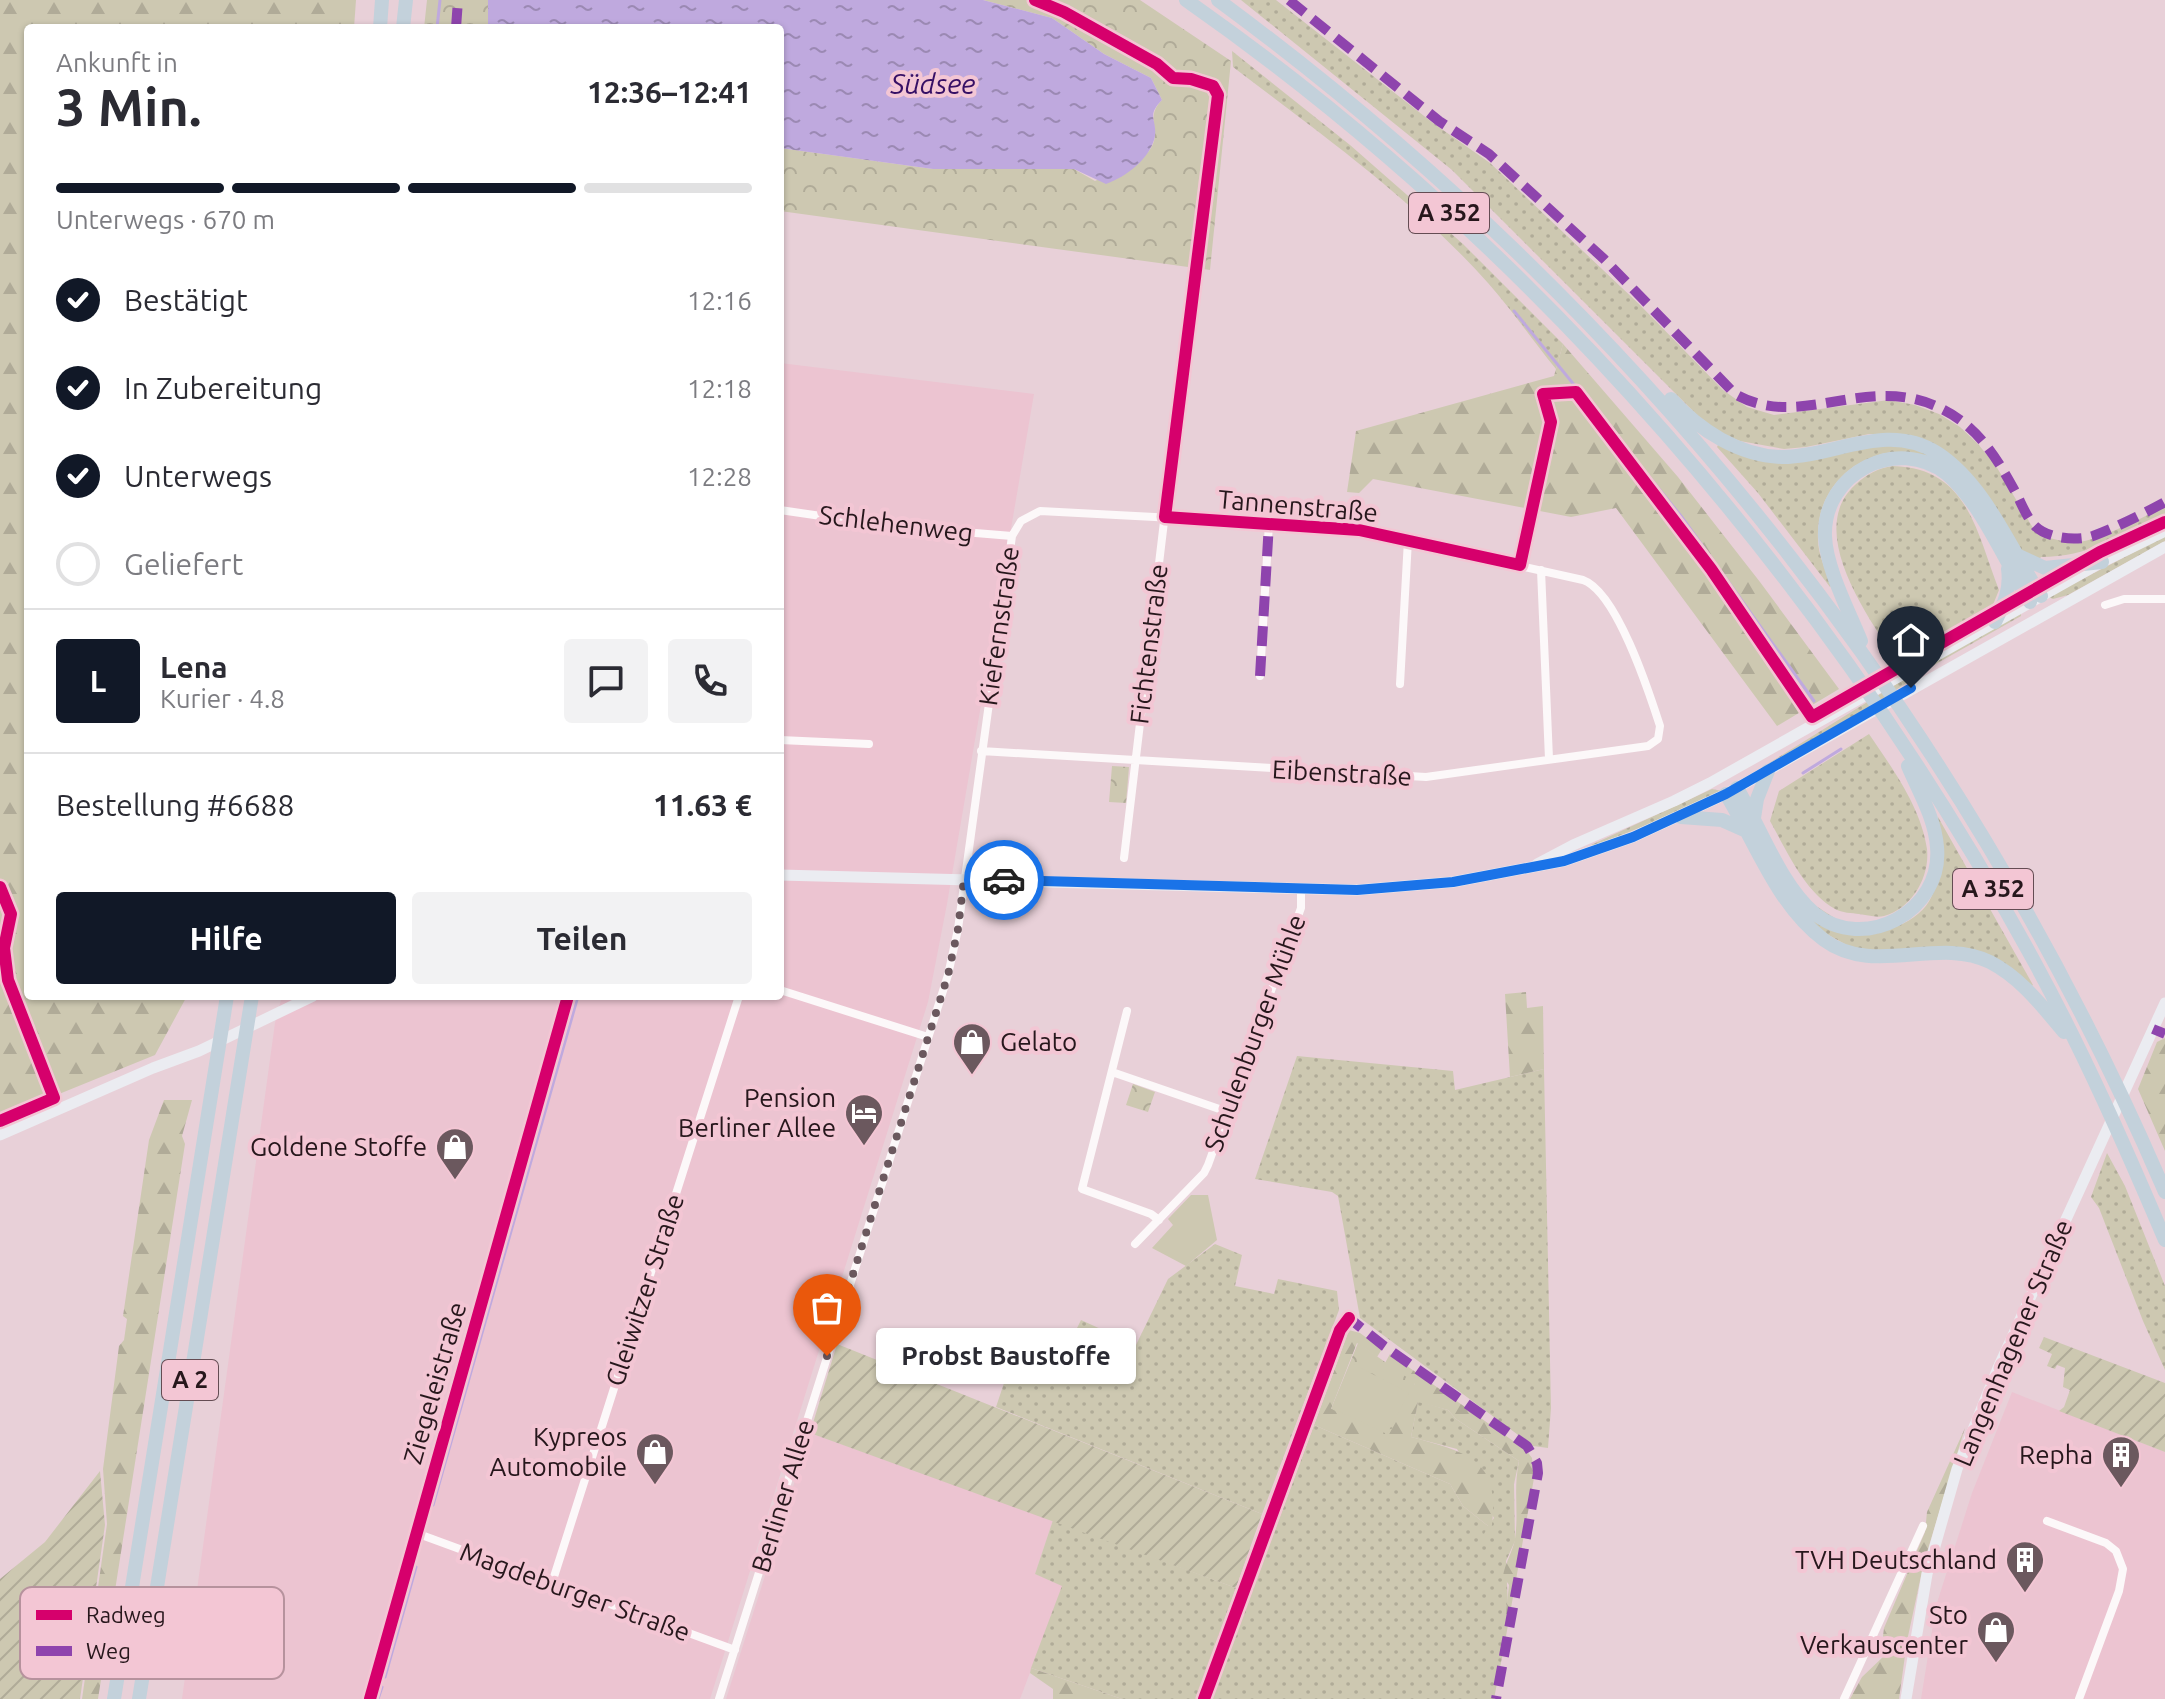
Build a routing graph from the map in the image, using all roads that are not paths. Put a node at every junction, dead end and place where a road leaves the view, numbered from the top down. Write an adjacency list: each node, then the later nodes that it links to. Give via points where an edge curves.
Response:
1 (382, 0): 5 (highway)
2 (406, 0): 6 (highway)
3 (1186, 0): 27 (highway, A 352, via 1346,122 1539,299 1627,391 1766,555)
4 (1218, 0): 7 (highway, A 352, via 1444,183)
5 (380, 24)
6 (403, 24)
7 (1615, 349): 16 (highway, via 1633,358 1705,429 1759,455 1783,457 1894,439 1935,452 1967,479); 24 (highway, A 352, via 1783,545)
8 (1175, 429): 10 (street, Fichtenstraße)
9 (784, 511): 13 (street, Schlehenweg)
10 (1165, 517): 11 (street, Tannenstraße); 13 (street, Kiefernstraße, via 1040,511 1021,521); 32 (street, Fichtenstraße)
11 (1269, 523): 14 (street, Tannenstraße); 25 (street)
12 (2165, 531): 17 (main road)
13 (1012, 536): 30 (street, Kiefernstraße)
14 (1408, 540): 18 (street, Tannenstraße); 26 (street)
15 (2165, 547): 22 (main road)
16 (2010, 556): 17 (highway, via 2045,568); 19 (highway); 23 (highway, via 2008,592); 24 (highway, via 1961,488 1930,463 1894,458 1858,471 1829,507 1825,537 1831,567)
17 (2102, 562): 19 (main road)
18 (1541, 570): 31 (street); 31 (street, Tannenstraße, via 1590,582 1597,590 1626,636 1660,726 1658,739 1648,746)
19 (2035, 599): 22 (main road); 23 (main road)
20 (2165, 599): 21 (street, via 2124,599)
21 (2105, 605)
22 (2045, 614): 33 (main road)
23 (1995, 622): 34 (main road)
24 (1869, 660): 56 (highway, A 352, via 2008,877 2098,1045)
25 (1260, 676)
26 (1400, 684)
27 (1894, 733): 37 (highway, via 1930,817 1937,848 1926,894 1895,922 1852,929 1826,921 1790,884); 51 (highway, A 352, via 1991,885)
28 (784, 740): 29 (street)
29 (869, 744)
30 (981, 751): 32 (street, Eibenstraße); 41 (street, Kiefernstraße)
31 (1549, 759): 32 (street, Eibenstraße, via 1426,777)
32 (1135, 761): 38 (street, Fichtenstraße)
33 (1768, 771): 35 (main road); 37 (highway)
34 (1723, 776): 35 (main road); 39 (main road)
35 (1732, 791): 36 (main road); 37 (highway)
36 (1681, 817): 37 (highway); 39 (main road, via 1577,858)
37 (1752, 825): 51 (highway, via 1780,890 1804,923 1827,942 1867,956 1964,954 1987,961 2014,976)
38 (1124, 858)
39 (1537, 864): 42 (main road, via 1430,885)
40 (784, 875): 41 (main road)
41 (964, 879): 42 (main road); 50 (street, Berliner Allee, via 948,975)
42 (1301, 889): 54 (street, Schulenburger Mühle, via 1301,908)
43 (784, 991): 50 (street)
44 (226, 1000): 64 (highway, A 2)
45 (251, 1000): 65 (highway, A 2)
46 (304, 1000): 55 (main road)
47 (738, 1000): 63 (street, Gleiwitzer Straße)
48 (2165, 1003): 74 (main road, Langenhagener Straße, via 1957,1469 1927,1574)
49 (1127, 1011): 52 (street)
50 (928, 1037): 66 (street, Berliner Allee)
51 (2080, 1051): 58 (highway, A 352)
52 (1112, 1072): 54 (street); 57 (street, via 1082,1189)
53 (545, 1080): 62 (street, Ziegeleistraße)
54 (1228, 1112): 57 (street, Schulenburger Mühle, via 1204,1173)
55 (0, 1135)
56 (2165, 1192)
57 (1159, 1220): 59 (street, Schulenburger Mühle)
58 (2165, 1240)
59 (1135, 1244)
60 (2047, 1521): 75 (street, via 2106,1543 2123,1569)
61 (1923, 1526): 73 (street)
62 (416, 1533): 63 (street, Magdeburger Straße); 71 (street, Ziegeleistraße)
63 (552, 1583): 66 (street, Magdeburger Straße)
64 (132, 1587)
65 (157, 1587)
66 (735, 1650): 72 (street, Berliner Allee)
67 (117, 1679): 69 (highway, A 2)
68 (142, 1679): 70 (highway, A 2)
69 (114, 1699)
70 (139, 1699)
71 (370, 1699)
72 (719, 1699)
73 (1844, 1699)
74 (1906, 1699)
75 (2079, 1699)

